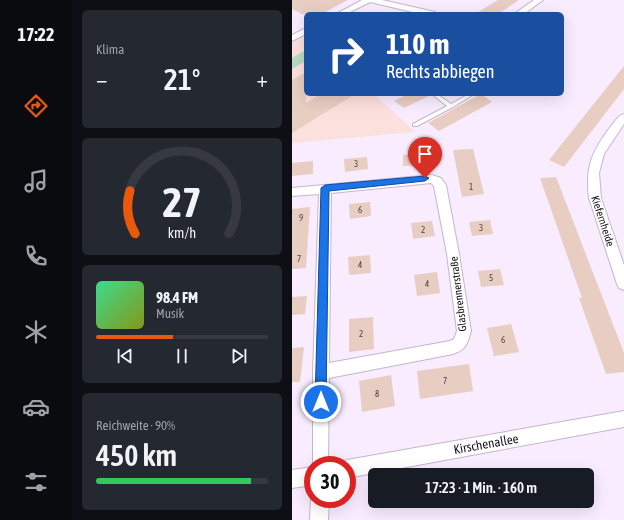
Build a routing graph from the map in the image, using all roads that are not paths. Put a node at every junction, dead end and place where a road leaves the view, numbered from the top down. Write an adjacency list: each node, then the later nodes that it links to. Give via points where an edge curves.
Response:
1 (368, 0): 4 (street)
2 (372, 0): 5 (street)
3 (539, 0): 6 (street)
4 (344, 12)
5 (423, 12)
6 (521, 12)
7 (304, 32): 8 (street)
8 (294, 36)
9 (437, 96): 11 (lane)
10 (468, 96): 11 (lane)
11 (451, 106): 13 (lane)
12 (624, 117): 16 (street, Kiefernheide, via 598,152 594,162 592,186)
13 (415, 125)
14 (325, 188): 15 (street); 17 (street); 17 (street, Glasbrennerstraße, via 432,179 437,181 440,185 453,254 464,331 460,343 453,347)
15 (292, 192)
16 (624, 284)
17 (321, 372): 19 (street)
18 (624, 419): 20 (street, Kirschenallee)
19 (320, 456)
20 (356, 468)
21 (304, 477): 22 (street)
22 (292, 479)
23 (320, 508): 24 (street)
24 (319, 520)

